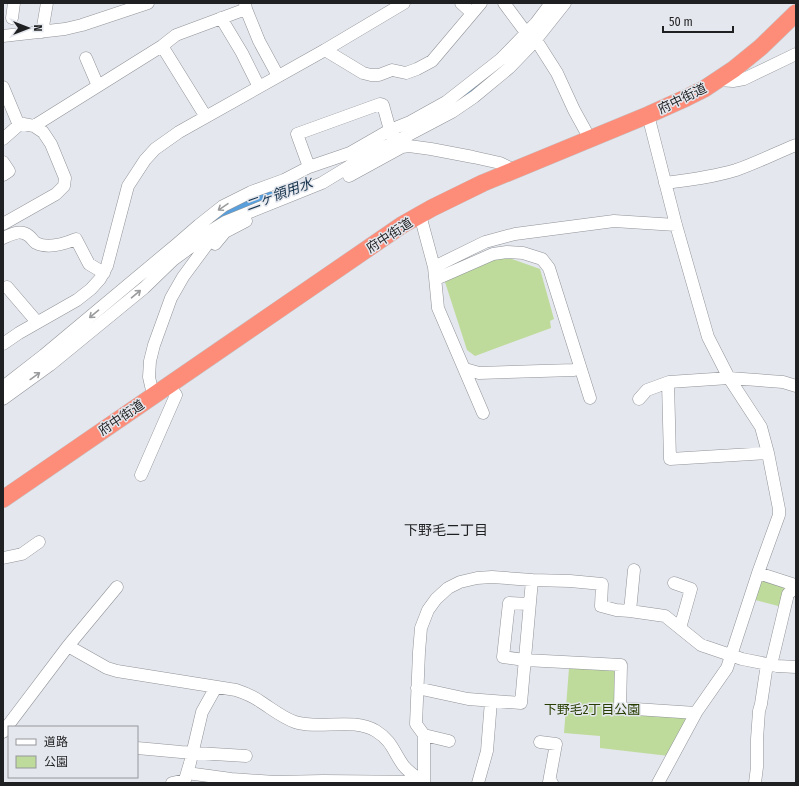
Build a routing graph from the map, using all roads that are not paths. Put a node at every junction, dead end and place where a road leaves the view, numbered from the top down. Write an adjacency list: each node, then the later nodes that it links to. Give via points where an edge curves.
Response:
1 (14, 3): 14 (street)
2 (47, 3): 16 (street)
3 (404, 3): 20 (street)
4 (461, 3): 12 (street)
5 (481, 3): 12 (street)
6 (504, 3): 18 (street)
7 (551, 3): 18 (street, via 536,23)
8 (565, 3): 9 (street); 18 (street)
9 (572, 3)
10 (144, 4): 16 (street, via 82,25)
11 (245, 6): 15 (street); 23 (street, via 259,41)
12 (472, 13): 20 (street, via 432,61 406,72 392,70 379,75 363,73)
13 (796, 13): 24 (highway, 府中街道, via 762,47)
14 (12, 18)
15 (221, 18): 19 (street, via 176,35); 27 (street)
16 (42, 32): 17 (street)
17 (3, 36)
18 (531, 38): 32 (street, via 509,68 474,97 452,112); 34 (street, via 557,73)
19 (162, 46): 25 (street); 29 (street)
20 (325, 50): 23 (street)
21 (796, 54): 24 (street, via 744,79)
22 (86, 58): 25 (street)
23 (278, 76): 27 (street)
24 (719, 80): 28 (highway, 府中街道)
25 (98, 86): 31 (street)
26 (3, 87): 30 (street)
27 (259, 87): 29 (street)
28 (648, 115): 34 (highway, 府中街道); 40 (street)
29 (206, 117): 46 (street, via 155,149 137,171 128,186)
30 (20, 124): 31 (street); 33 (street)
31 (34, 126): 42 (street, via 43,132 51,144 65,178 64,186 56,194)
32 (396, 138): 37 (street); 37 (street, via 383,105 380,104 297,134); 38 (street, via 409,146 500,162); 58 (street, via 334,184 262,212 224,232 213,242 182,277 171,298 150,361 149,377); 60 (street, one-way to 32, via 56,360 206,233 225,222 322,183)
33 (3, 139)
34 (590, 139): 38 (highway, 府中街道)
35 (796, 145): 40 (street, via 737,170 701,179)
36 (3, 162): 39 (street, via 9,170)
37 (309, 168): 56 (street, one-way to 56, via 223,206)
38 (514, 170): 41 (highway, 府中街道, via 463,192)
39 (3, 175)
40 (665, 183): 43 (street)
41 (420, 215): 45 (street); 55 (highway, 府中街道)
42 (3, 224)
43 (676, 225): 45 (street, via 614,220 515,234 485,242); 53 (street, via 708,337)
44 (3, 238): 46 (street, via 23,232 35,242 54,246 76,239 89,264)
45 (434, 267): 47 (street)
46 (104, 273): 49 (street, via 91,289 77,300)
47 (436, 279): 51 (street, via 493,254 523,253 542,259 549,268); 52 (street, via 438,308)
48 (7, 287): 49 (street)
49 (37, 322): 50 (street)
50 (3, 344)
51 (580, 368): 52 (street, via 479,373); 59 (street)
52 (465, 369): 62 (street)
53 (729, 378): 54 (street); 57 (street, via 783,382); 63 (street, via 761,427)
54 (668, 382): 61 (street, via 647,390); 63 (street, via 670,460)
55 (169, 385): 58 (highway, 府中街道); 64 (street, via 176,395)
56 (3, 386)
57 (796, 386)
58 (154, 395): 65 (highway, 府中街道)
59 (590, 398)
60 (3, 399)
61 (639, 399)
62 (483, 412)
63 (768, 453): 69 (street, via 779,515)
64 (141, 475)
65 (3, 499)
66 (40, 542): 67 (street, via 22,554)
67 (3, 558)
68 (634, 570): 75 (street)
69 (758, 573): 73 (street); 78 (street)
70 (532, 580): 74 (street); 75 (street, via 602,584 601,606); 83 (street, via 477,578 448,588 436,599 428,610 421,628)
71 (681, 583): 76 (street, via 691,589)
72 (117, 587): 77 (street)
73 (796, 587): 80 (street, via 788,594)
74 (529, 604): 79 (street); 79 (street, via 509,603 503,658)
75 (630, 610): 76 (street, via 665,616)
76 (680, 628): 78 (street, via 701,645)
77 (68, 646): 82 (street, via 117,671); 86 (street)
78 (731, 656): 80 (street); 85 (street, via 727,668)
79 (524, 660): 84 (street, via 521,703); 85 (street, via 621,665 620,708)
80 (769, 664): 81 (street); 102 (street, via 759,711)
81 (796, 667)
82 (216, 687): 91 (street, via 202,712); 98 (street, via 248,694 295,722 368,727 387,740 411,774)
83 (417, 688): 84 (street, via 468,699); 87 (street, via 416,724)
84 (491, 701): 99 (street, via 487,751)
85 (696, 713): 101 (street)
86 (8, 726)
87 (424, 735): 88 (street); 98 (street)
88 (449, 741)
89 (540, 742): 100 (street, via 556,744 549,782)
90 (138, 748): 91 (street)
91 (192, 752): 92 (street); 93 (street)
92 (246, 756)
93 (186, 779): 94 (street); 96 (street)
94 (231, 781): 97 (street)
95 (323, 782): 97 (street); 98 (street)
96 (172, 783)
97 (276, 783)
98 (426, 783)
99 (478, 783)
100 (552, 783)
101 (658, 783)
102 (756, 783)

